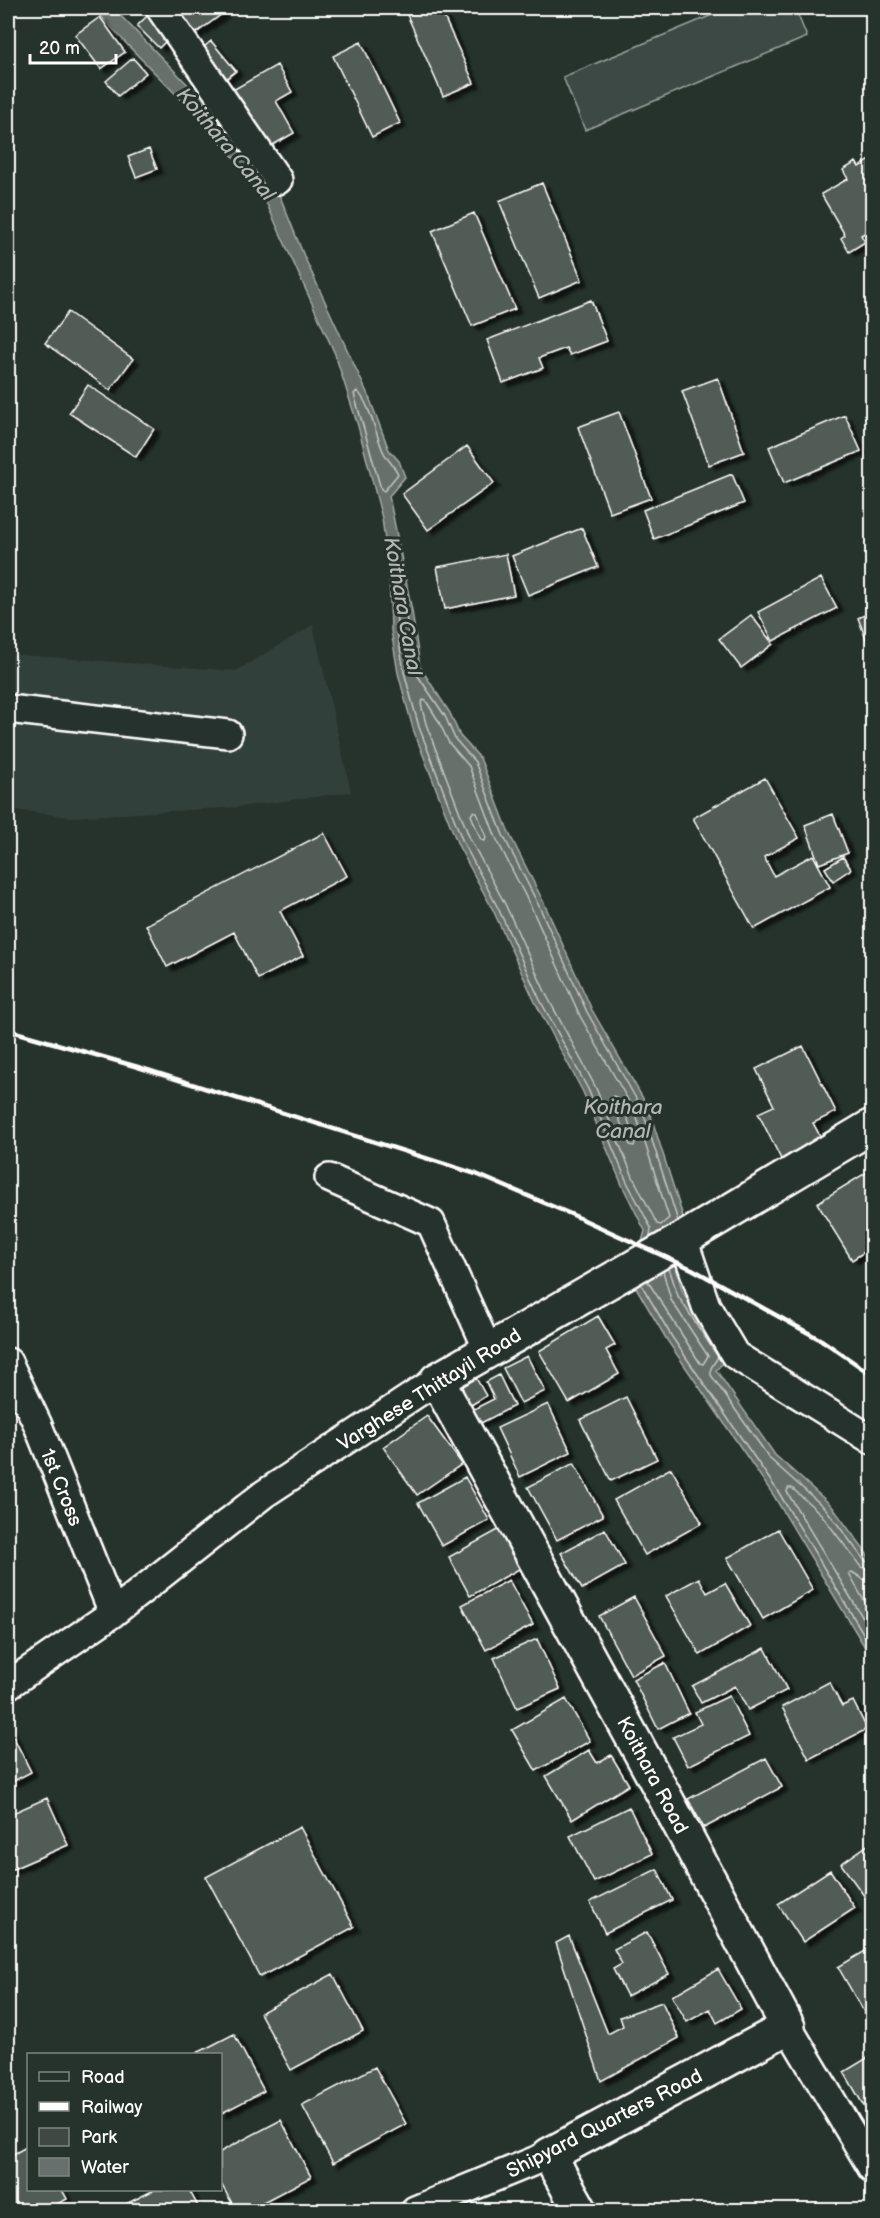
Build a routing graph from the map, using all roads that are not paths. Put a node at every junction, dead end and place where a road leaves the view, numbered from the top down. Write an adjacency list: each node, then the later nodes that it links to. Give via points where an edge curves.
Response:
1 (160, 8): 2 (street)
2 (278, 180)
3 (8, 710): 4 (street)
4 (228, 734)
5 (873, 1126): 7 (street, Varghese Thittayil Road)
6 (329, 1178): 8 (street, via 431,1223)
7 (683, 1239): 8 (street, Varghese Thittayil Road); 11 (street, via 706,1306 735,1355)
8 (488, 1350): 10 (street, Varghese Thittayil Road)
9 (8, 1362): 12 (street, 1st Cross, via 37,1423)
10 (437, 1380): 12 (street, Varghese Thittayil Road, via 264,1494); 14 (street, Koithara Road)
11 (873, 1440)
12 (113, 1613): 13 (street, Varghese Thittayil Road)
13 (8, 1685)
14 (788, 2027): 15 (street, Shipyard Quarters Road); 16 (street, Koithara Road)
15 (549, 2156): 17 (street, Shipyard Quarters Road); 18 (street)
16 (873, 2169)
17 (415, 2211)
18 (580, 2211)

